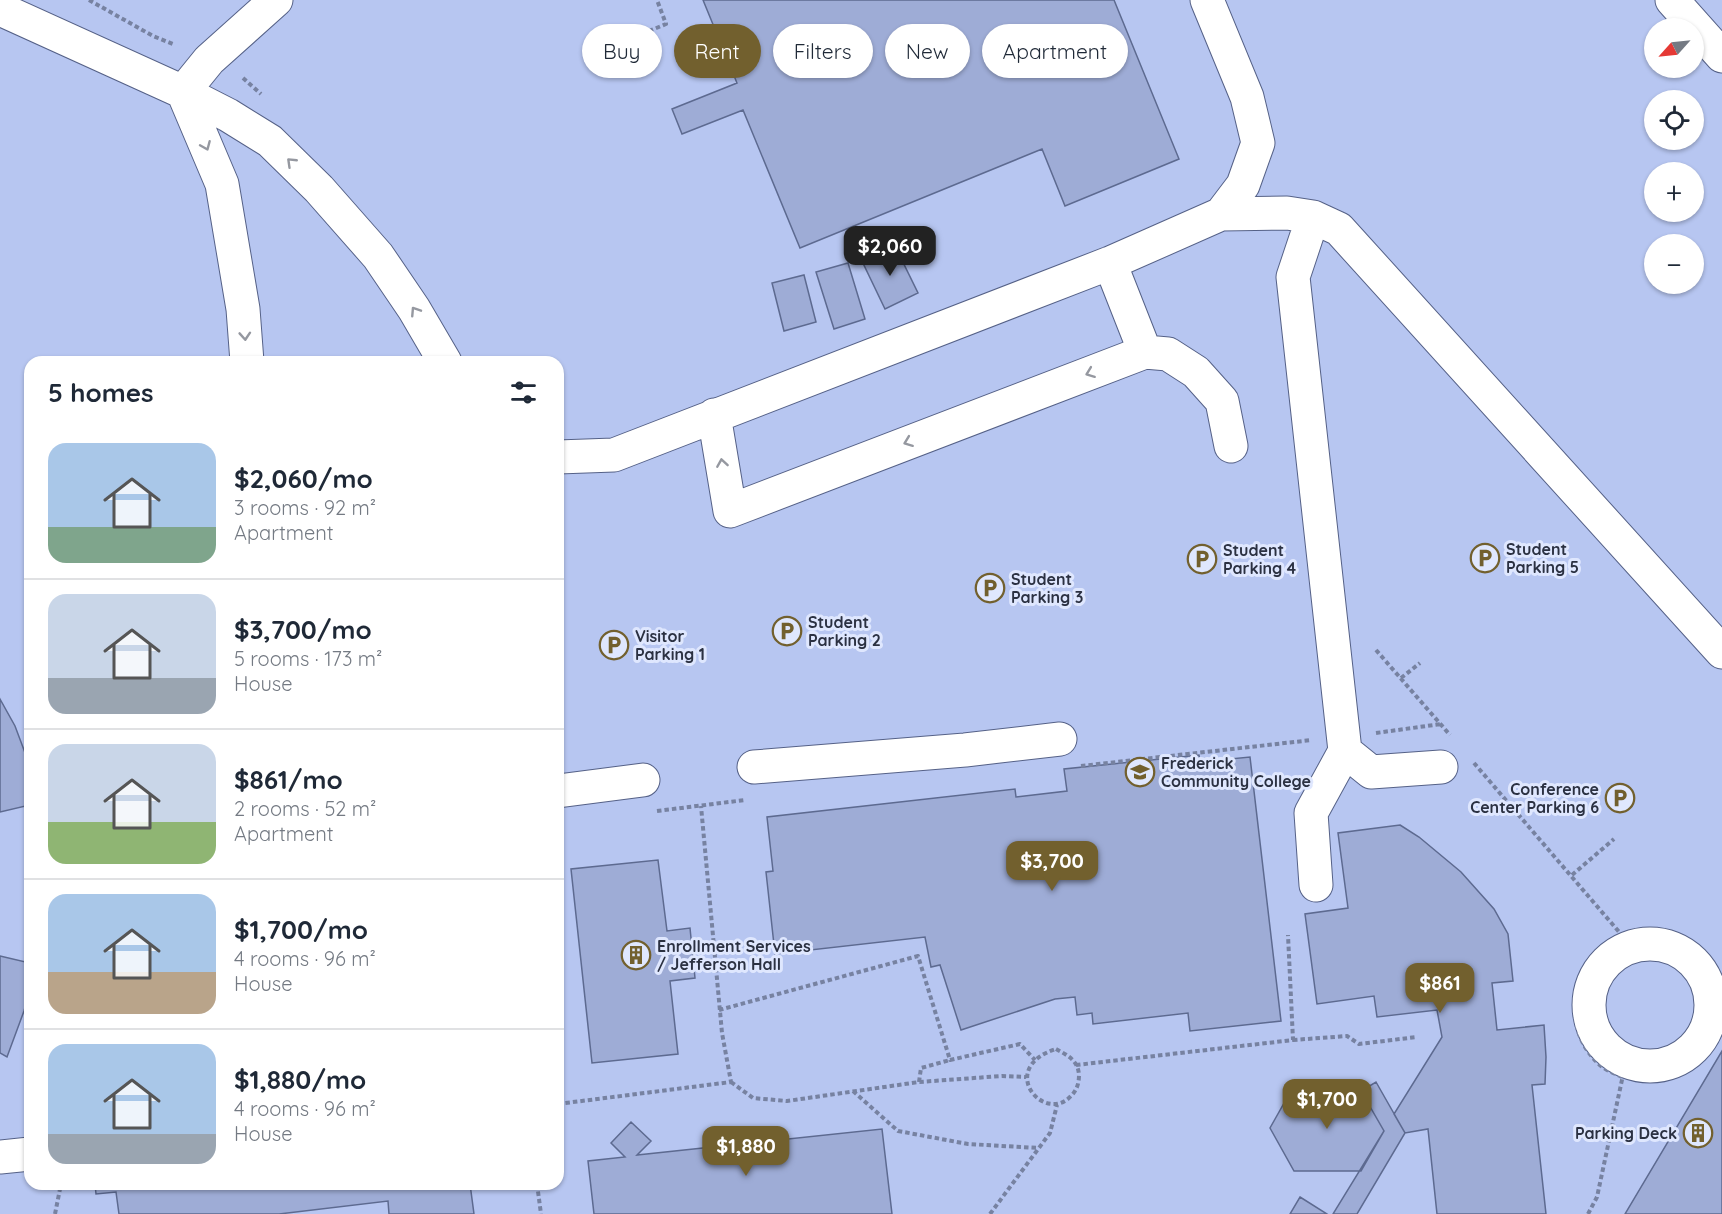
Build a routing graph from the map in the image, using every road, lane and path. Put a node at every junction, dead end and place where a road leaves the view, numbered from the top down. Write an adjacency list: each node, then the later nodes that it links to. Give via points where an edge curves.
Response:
1 (89, 0): 8 (path)
2 (276, 0): 10 (lane, via 209,60)
3 (657, 0): 7 (path, via 666,24)
4 (1207, 0): 11 (lane, via 1247,98 1258,143 1243,185)
5 (1672, 0): 9 (lane)
6 (0, 9): 10 (lane)
7 (662, 26)
8 (173, 44)
9 (1722, 56)
10 (183, 92): 15 (lane, one-way to 15, via 222,184 243,309); 16 (lane, one-way to 10, via 378,256 319,189 270,141)
11 (1221, 214): 12 (lane, via 1287,213); 13 (lane)
12 (1313, 217): 21 (lane, via 1339,229); 26 (lane, via 1293,277)
13 (1110, 263): 14 (lane); 17 (lane)
14 (1145, 352): 17 (lane, one-way to 17, via 730,511); 18 (lane, via 1168,354 1196,372 1222,401)
15 (247, 356)
16 (441, 356)
17 (714, 415): 19 (lane, via 614,455)
18 (1231, 446)
19 (564, 457)
20 (1376, 650): 23 (path)
21 (1722, 652)
22 (1420, 663): 23 (path)
23 (1401, 678): 24 (path)
24 (1441, 724): 26 (path); 27 (path)
25 (1060, 739): 28 (lane)
26 (1358, 742): 27 (lane, via 1371,772); 34 (lane, via 1311,813)
27 (1456, 756): 33 (path)
28 (754, 767)
29 (644, 780): 30 (lane)
30 (564, 790)
31 (701, 806): 38 (path)
32 (1614, 839): 33 (path)
33 (1572, 875): 36 (path)
34 (1316, 885)
35 (1288, 935): 40 (path)
36 (1629, 942): 37 (lane, via 1663,944 1683,953 1699,967); 44 (lane, via 1604,963 1593,981 1588,1003 1591,1024); 44 (path, via 1596,957 1580,980 1574,1002 1577,1029 1587,1050 1603,1068)
37 (1712, 967): 44 (lane, via 1712,1007 1707,1028 1696,1047 1659,1066)
38 (719, 1010): 41 (path, via 918,956); 46 (path)
39 (1417, 1037): 40 (path, via 1359,1044 1347,1036)
40 (1293, 1040): 43 (path)
41 (950, 1060): 42 (path, via 1020,1044); 47 (path, via 921,1068)
42 (1035, 1060): 43 (path, via 1056,1049 1072,1057); 45 (path)
43 (1076, 1065): 50 (path, via 1077,1089)
44 (1624, 1069): 59 (path, via 1597,1197)
45 (1026, 1077): 47 (path); 50 (path, via 1035,1096 1044,1103)
46 (731, 1082): 48 (path, via 753,1098 787,1101); 49 (path)
47 (919, 1082): 48 (path)
48 (854, 1091): 51 (path, via 898,1131 968,1144)
49 (564, 1103)
50 (1057, 1105): 51 (path, via 1050,1133)
51 (1039, 1149): 58 (path)
52 (24, 1155): 53 (lane)
53 (0, 1157)
54 (60, 1190): 56 (path)
55 (538, 1190): 57 (path)
56 (55, 1214)
57 (541, 1214)
58 (990, 1214)
59 (1588, 1214)

